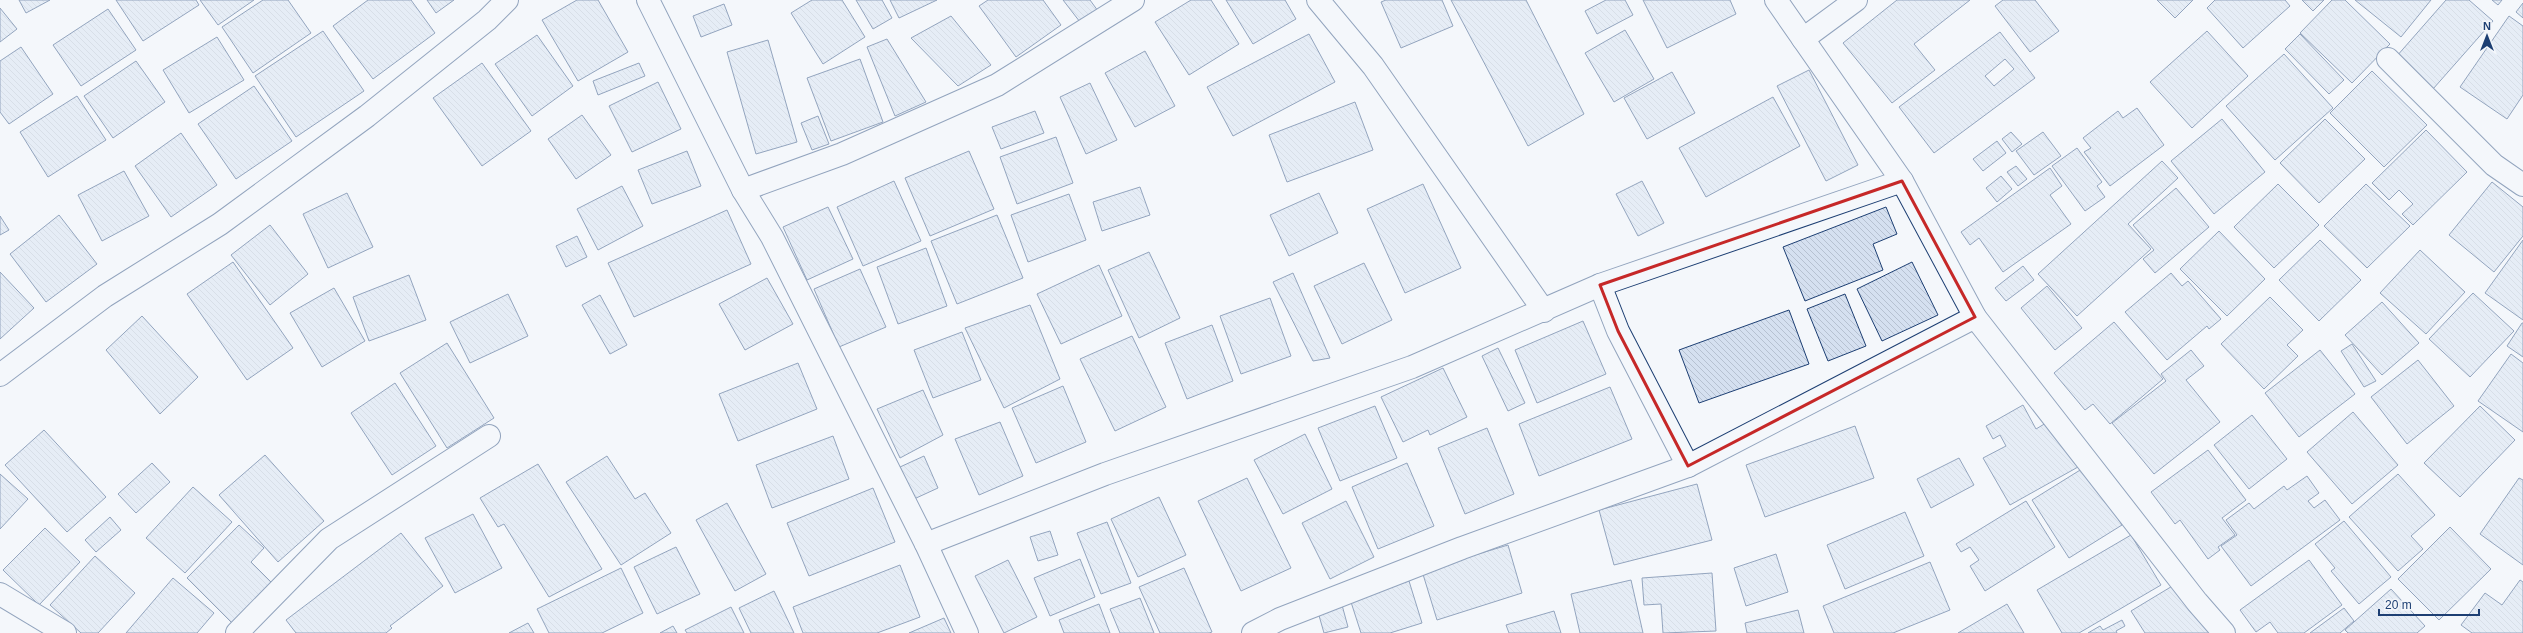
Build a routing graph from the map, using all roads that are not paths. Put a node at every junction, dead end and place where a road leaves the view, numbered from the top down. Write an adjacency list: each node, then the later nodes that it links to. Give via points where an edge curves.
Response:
1 (507, 0): 15 (street, via 486,20 367,116 220,224 105,296)
2 (648, 0): 11 (street)
3 (1134, 0): 11 (street, via 997,85 842,154)
4 (1318, 0): 13 (street, via 1373,66)
5 (1776, 0): 7 (street)
6 (1856, 0): 7 (street)
7 (1802, 39): 9 (street)
8 (2388, 59): 10 (street, via 2494,165)
9 (1902, 181): 12 (street); 14 (street)
10 (2523, 185)
11 (743, 190): 18 (street, via 772,237)
12 (1600, 285): 13 (street); 17 (street, via 1618,331)
13 (1544, 311): 18 (street, via 1412,368 1105,474)
14 (1975, 317): 17 (street); 24 (street, via 2197,602)
15 (4, 364)
16 (489, 436): 21 (street, via 329,539)
17 (1688, 466): 23 (street, via 1455,551 1280,619)
18 (926, 544): 22 (street)
19 (0, 594): 20 (street)
20 (65, 633)
21 (237, 633)
22 (967, 633)
23 (1253, 633)
24 (2224, 633)

